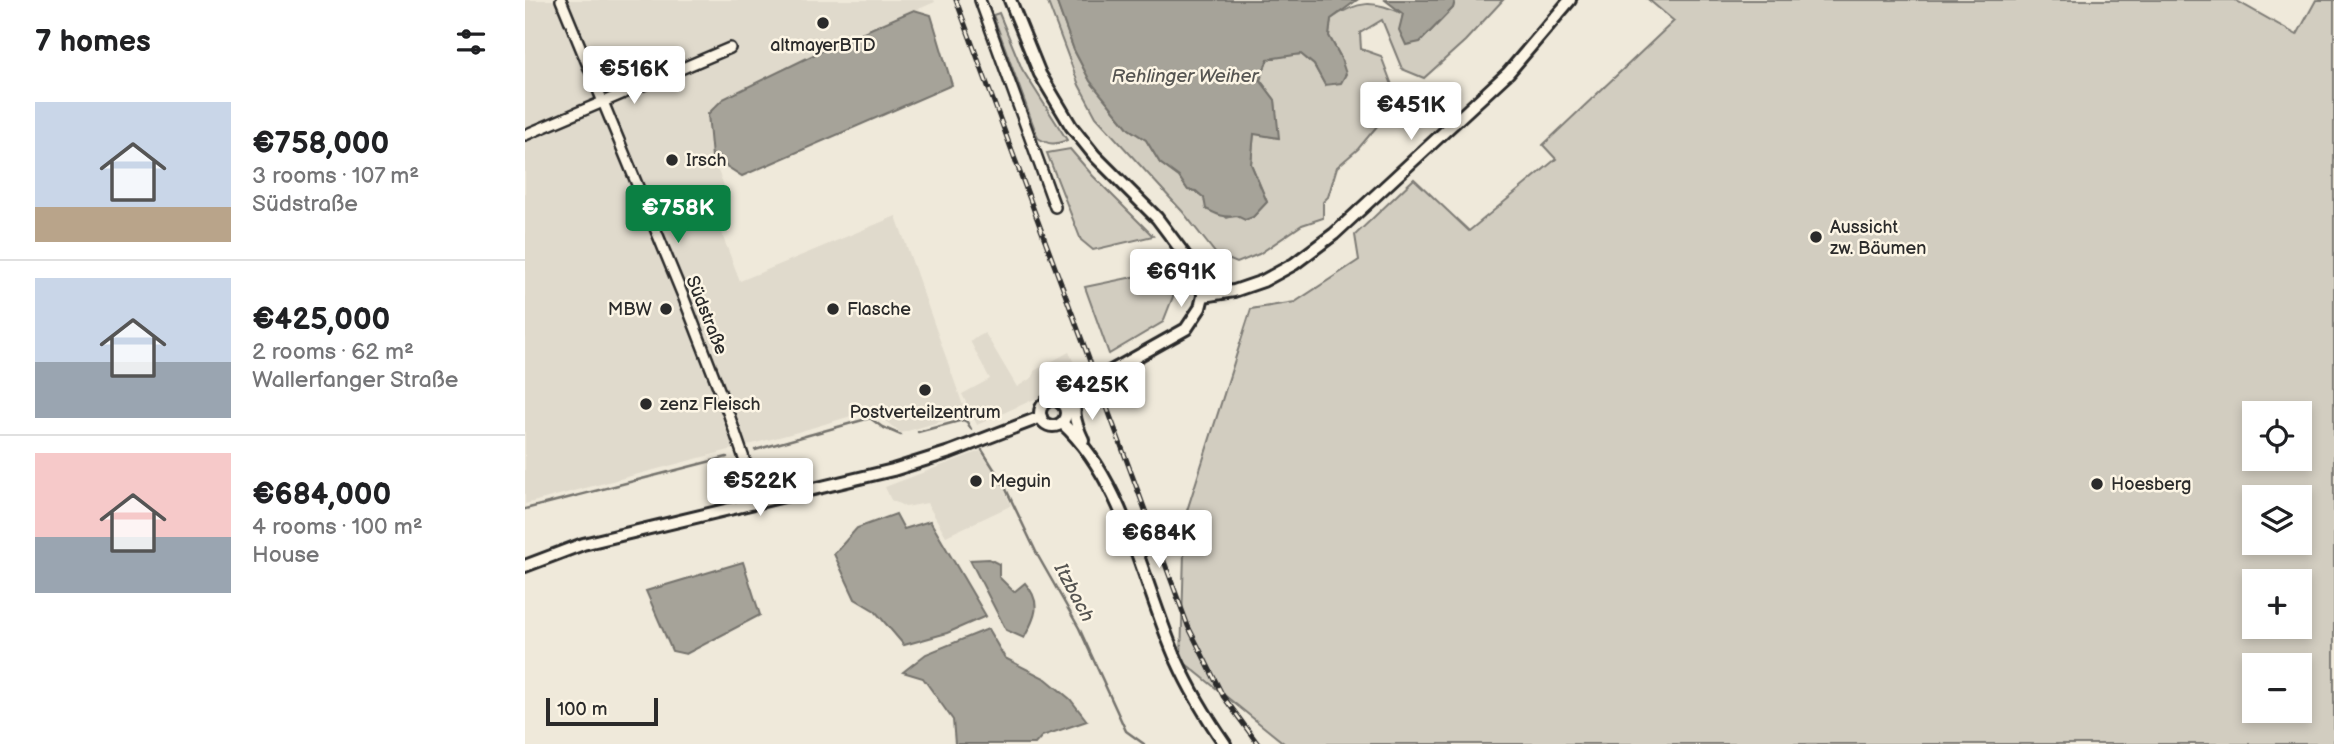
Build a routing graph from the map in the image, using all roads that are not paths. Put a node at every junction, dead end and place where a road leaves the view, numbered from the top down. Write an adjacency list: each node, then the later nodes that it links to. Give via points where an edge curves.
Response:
1 (561, 0): 6 (street, Südstraße)
2 (980, 0): 8 (street)
3 (1010, 0): 9 (main road, via 1040,74 1071,126 1157,218 1197,273)
4 (1570, 0): 9 (main road, via 1509,73 1334,234 1263,281)
5 (730, 48): 6 (street)
6 (603, 103): 7 (street); 15 (street, Südstraße, via 710,366)
7 (525, 135)
8 (1055, 207)
9 (1203, 296): 10 (main road, via 1192,322 1178,334)
10 (1089, 384): 11 (main road); 14 (main road, via 1074,407 1077,429)
11 (1061, 403): 12 (main road, via 1048,401 1041,408); 13 (main road, via 1066,415)
12 (1041, 417): 13 (main road, via 1049,426); 15 (main road, via 906,467)
13 (1062, 423): 14 (main road)
14 (1090, 457): 17 (main road, via 1111,492 1177,661)
15 (759, 502): 16 (main road, via 583,544)
16 (525, 566)
17 (1224, 744)

